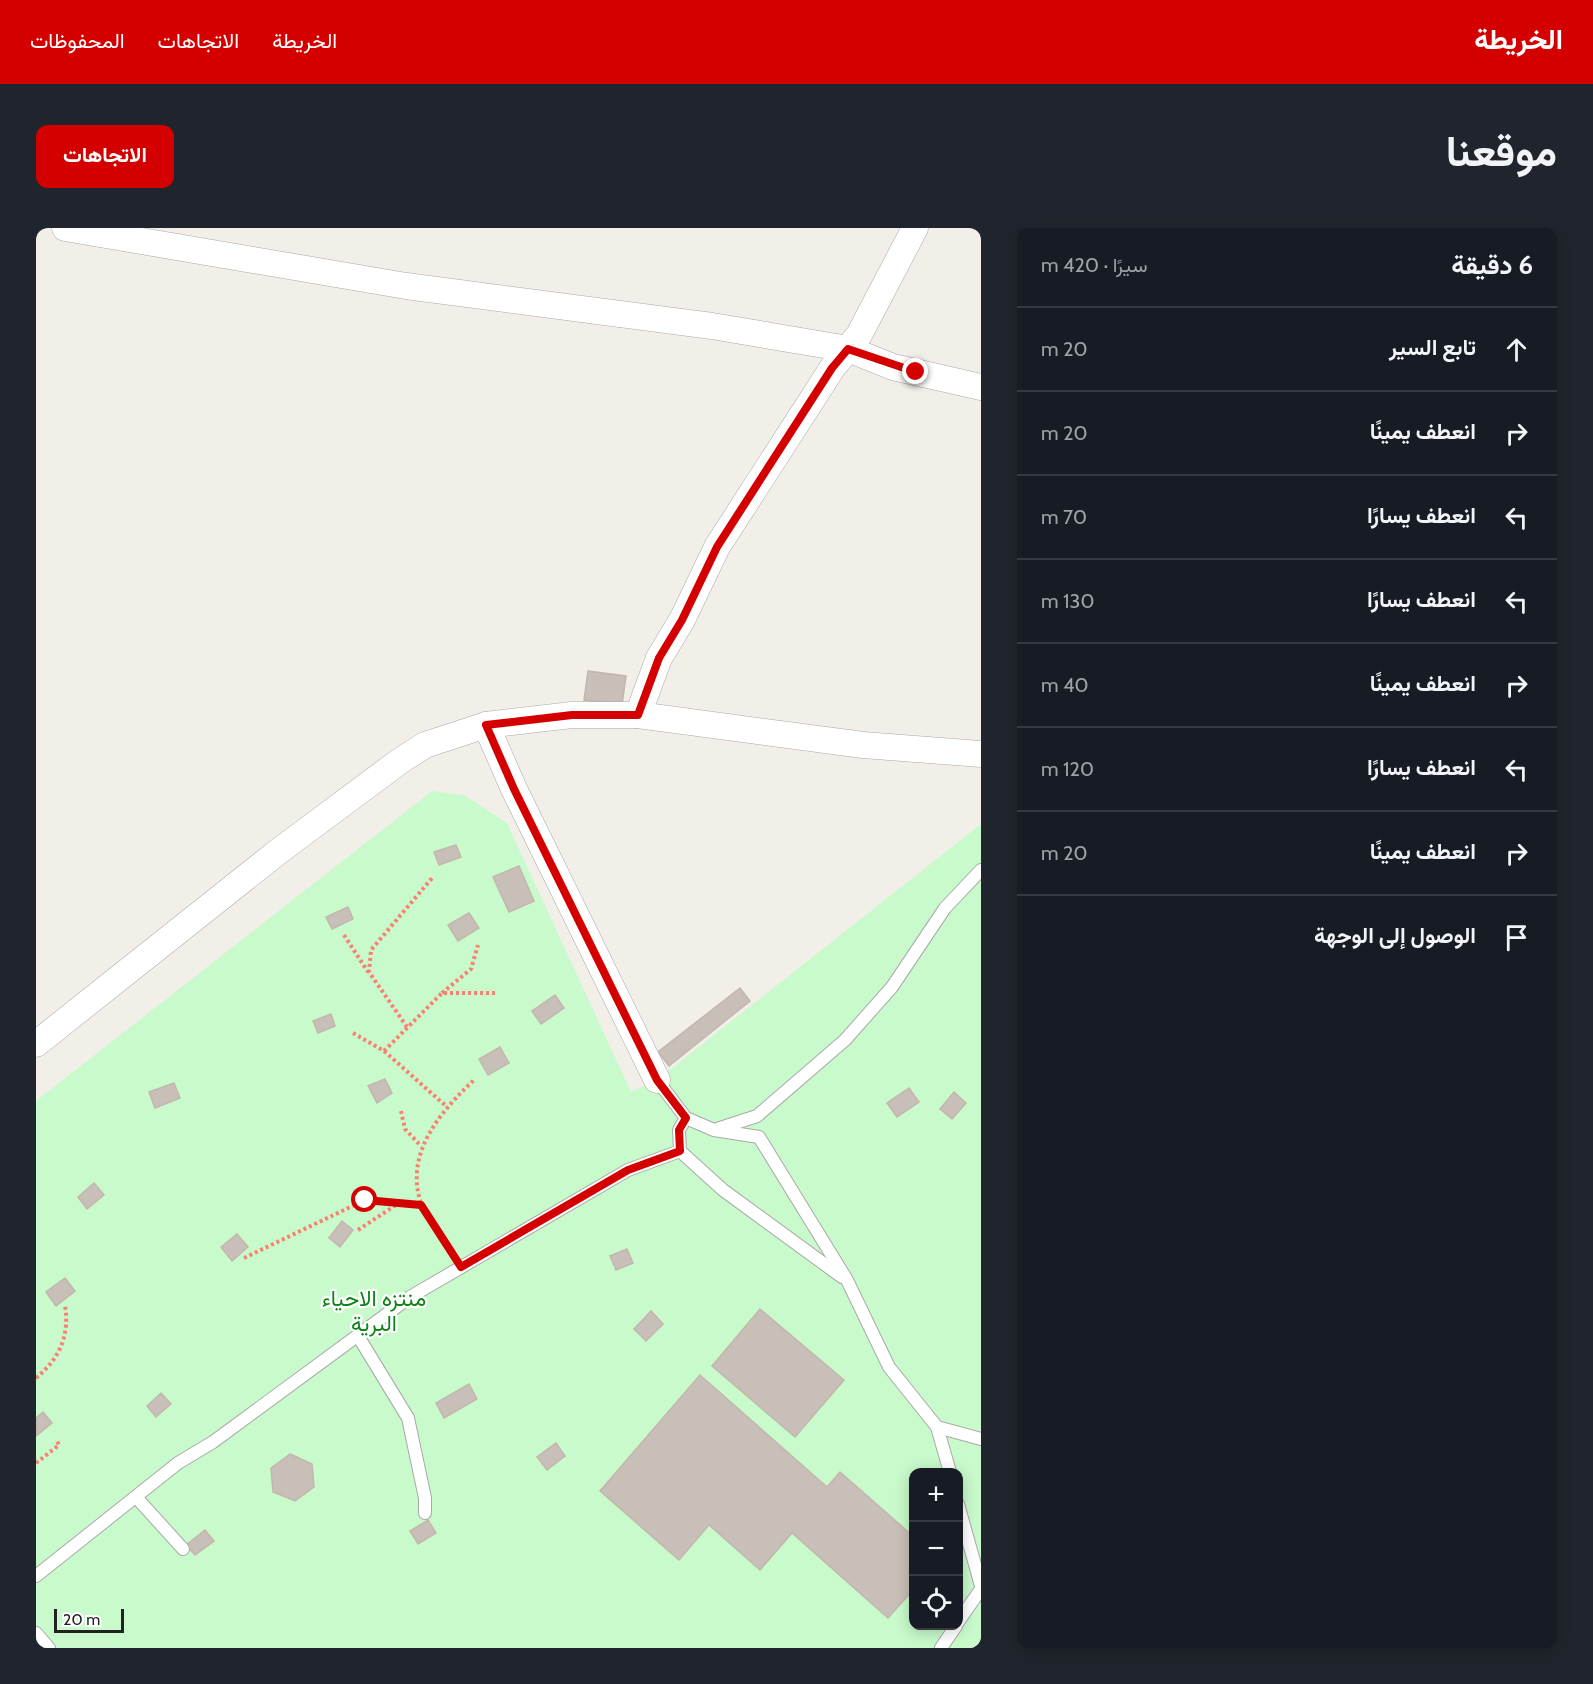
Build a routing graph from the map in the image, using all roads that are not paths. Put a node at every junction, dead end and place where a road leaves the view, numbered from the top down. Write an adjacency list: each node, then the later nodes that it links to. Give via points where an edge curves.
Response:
1 (65, 228): 3 (street, via 406,286 712,326)
2 (915, 228): 3 (street)
3 (848, 349): 4 (street, via 893,366); 5 (street, via 717,547 659,658)
4 (981, 387)
5 (638, 715): 6 (street, via 572,715); 7 (street, via 863,745)
6 (486, 725): 9 (street, via 425,745 400,761 279,851); 10 (street)
7 (981, 754)
8 (981, 870): 12 (lane, via 945,908 892,987 845,1040 757,1116)
9 (36, 1044)
10 (657, 1080): 11 (lane)
11 (686, 1118): 12 (lane); 13 (lane, via 679,1130)
12 (714, 1130): 14 (lane, via 759,1137)
13 (680, 1151): 14 (lane, via 723,1190); 15 (lane, via 628,1170 410,1297)
14 (847, 1280): 16 (lane, via 889,1367)
15 (358, 1336): 19 (lane); 20 (lane, via 408,1418)
16 (937, 1427): 17 (lane); 18 (lane)
17 (981, 1439)
18 (949, 1468)
19 (135, 1497): 22 (lane); 23 (lane)
20 (425, 1513)
21 (963, 1522): 24 (lane)
22 (183, 1549)
23 (36, 1576)
24 (981, 1588): 25 (lane)
25 (963, 1615)
26 (953, 1630): 29 (lane)
27 (36, 1633): 28 (lane)
28 (49, 1648)
29 (941, 1648)

